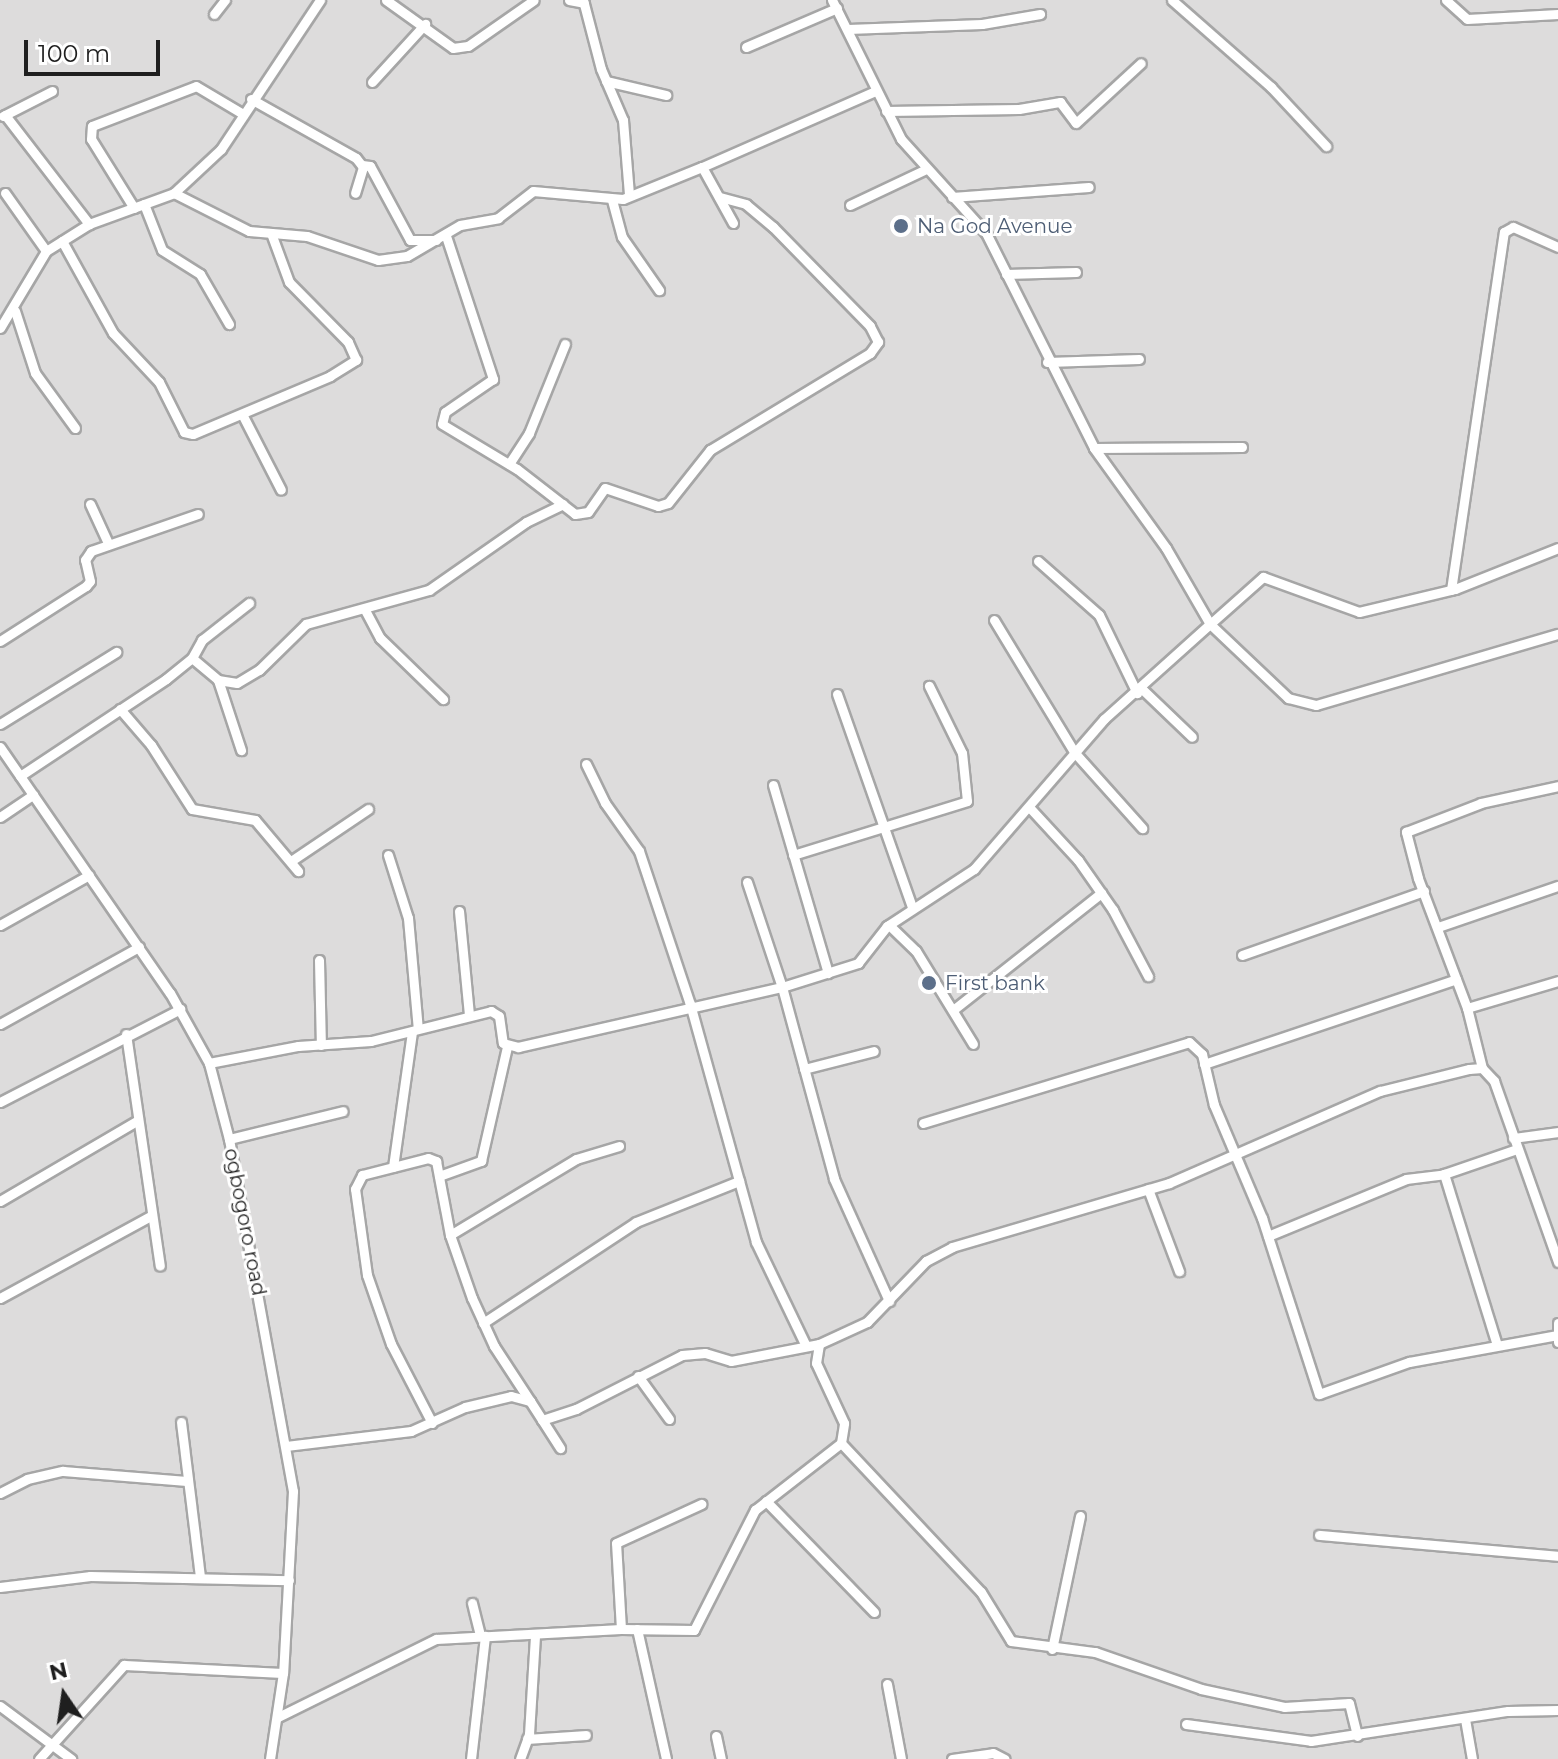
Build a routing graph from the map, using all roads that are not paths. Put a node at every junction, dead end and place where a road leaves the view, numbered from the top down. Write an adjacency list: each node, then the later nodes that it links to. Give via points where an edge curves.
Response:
1 (225, 0): 11 (street)
2 (320, 0): 22 (street)
3 (386, 0): 13 (street)
4 (534, 0): 13 (street, via 460,48)
5 (569, 0): 8 (street)
6 (1172, 0): 26 (street, via 1271,87)
7 (1446, 0): 10 (street, via 1467,19)
8 (583, 2): 17 (street)
9 (834, 4): 14 (street); 15 (street)
10 (1557, 10)
11 (214, 14)
12 (1040, 14): 14 (street, via 982,24)
13 (425, 24): 18 (street)
14 (848, 29): 20 (street)
15 (746, 47)
16 (1141, 63): 23 (street, via 1076,123 1060,102 1019,109)
17 (606, 81): 21 (street); 34 (street, via 623,120)
18 (372, 82)
19 (52, 91): 25 (street)
20 (875, 91): 23 (street); 28 (street)
21 (666, 95)
22 (251, 99): 24 (street); 27 (street, via 340,147)
23 (886, 111): 29 (street)
24 (243, 114): 32 (street, via 221,149); 39 (street, via 196,86 92,126 91,139)
25 (3, 116): 41 (street)
26 (1326, 146)
27 (362, 165): 33 (street); 43 (street, via 370,166 410,240)
28 (702, 167): 34 (street); 35 (street)
29 (924, 170): 36 (street); 38 (street)
30 (1089, 187): 36 (street)
31 (5, 193): 46 (street)
32 (174, 193): 39 (street); 42 (street, via 249,231)
33 (355, 193)
34 (629, 195): 37 (street)
35 (719, 197): 40 (street); 63 (street, via 746,204 814,268 876,335 870,353 710,450 668,503 649,505 613,487 605,488 583,516)
36 (952, 197): 48 (street, via 986,233)
37 (612, 200): 43 (street, via 533,191 498,218 460,225); 49 (street, via 622,237)
38 (850, 205)
39 (139, 206): 41 (street); 51 (street, via 162,250 200,274)
40 (733, 223)
41 (89, 224): 44 (street)
42 (271, 233): 43 (street, via 307,236 378,260 407,256); 56 (street, via 295,291 357,353 345,368)
43 (441, 238): 60 (street, via 493,379 445,412 442,424)
44 (62, 241): 46 (street); 56 (street, via 113,333 166,391 184,432 193,434)
45 (1558, 247): 68 (street, via 1513,227 1504,232)
46 (46, 251): 50 (street)
47 (1076, 272): 48 (street)
48 (1006, 274): 55 (street)
49 (659, 290)
50 (15, 311): 52 (street); 57 (street, via 35,373)
51 (229, 324)
52 (0, 328)
53 (565, 344): 60 (street, via 529,433)
54 (1139, 359): 55 (street)
55 (1047, 362): 59 (street)
56 (242, 414): 61 (street)
57 (75, 428)
58 (1242, 447): 59 (street)
59 (1094, 448): 72 (street, via 1166,548)
60 (509, 464): 63 (street)
61 (281, 490)
62 (90, 504): 65 (street)
63 (563, 504): 70 (street, via 526,522 429,590)
64 (198, 514): 65 (street)
65 (108, 543): 74 (street, via 86,554 86,586)
66 (1558, 548): 68 (street)
67 (1038, 561): 79 (street, via 1099,615)
68 (1451, 590): 72 (street, via 1351,612 1263,577)
69 (249, 603): 76 (street, via 202,640)
70 (365, 610): 77 (street, via 306,624 259,670 237,683); 81 (street, via 380,638)
71 (994, 620): 87 (street)
72 (1210, 624): 73 (street, via 1288,698 1316,705); 79 (street)
73 (1558, 634)
74 (0, 641)
75 (116, 652): 83 (street)
76 (192, 658): 77 (street); 82 (street)
77 (218, 680): 86 (street)
78 (929, 686): 96 (street, via 962,753 969,796)
79 (1139, 691): 84 (street); 87 (street, via 1104,719)
80 (837, 694): 96 (street)
81 (443, 699)
82 (120, 709): 89 (street); 100 (street, via 151,745 192,809 255,820)
83 (0, 724)
84 (1192, 737)
85 (0, 747): 89 (street, ogbogoro road)
86 (241, 750)
87 (1075, 753): 93 (street); 97 (street)
88 (586, 764): 120 (street, via 605,803 639,851)
89 (20, 776): 92 (street, ogbogoro road)
90 (773, 785): 99 (street)
91 (1558, 786): 105 (street, via 1481,803 1409,828 1407,843)
92 (33, 795): 95 (street); 102 (street, ogbogoro road)
93 (1030, 808): 106 (street); 107 (street, via 974,869)
94 (368, 809): 100 (street)
95 (0, 817)
96 (884, 828): 99 (street); 107 (street)
97 (1142, 828)
98 (388, 855): 126 (street, via 408,918)
99 (793, 855): 115 (street)
100 (291, 861): 101 (street)
101 (298, 871)
102 (89, 875): 109 (street); 112 (street, ogbogoro road)
103 (747, 882): 119 (street)
104 (1558, 886): 111 (street)
105 (1424, 891): 111 (street); 113 (street)
106 (1101, 893): 116 (street); 123 (street)
107 (912, 907): 110 (street)
108 (459, 911): 124 (street)
109 (0, 925)
110 (889, 925): 115 (street, via 867,957); 123 (street, via 916,951)
111 (1438, 927): 117 (street)
112 (139, 947): 122 (street, ogbogoro road); 125 (street)
113 (1242, 955)
114 (319, 960): 129 (street)
115 (828, 973): 119 (street)
116 (1148, 976)
117 (1456, 979): 121 (street); 133 (street)
118 (1558, 981): 121 (street)
119 (782, 987): 120 (street); 135 (street)
120 (690, 1004): 130 (street); 149 (street)
121 (1467, 1008): 134 (street)
122 (180, 1009): 127 (street); 132 (street, ogbogoro road)
123 (953, 1010): 128 (street)
124 (469, 1015): 126 (street); 130 (street, via 491,1011 499,1016)
125 (0, 1024)
126 (415, 1030): 129 (street); 146 (street)
127 (126, 1034): 136 (street); 138 (street)
128 (973, 1044)
129 (321, 1045): 132 (street)
130 (507, 1047): 148 (street, via 481,1161)
131 (874, 1051): 135 (street)
132 (209, 1063): 142 (street, ogbogoro road)
133 (1204, 1064): 139 (street, via 1196,1045 1177,1044); 145 (street, via 1214,1105)
134 (1482, 1068): 141 (street, via 1494,1081); 145 (street, via 1380,1091)
135 (804, 1069): 159 (street, via 834,1179)
136 (0, 1102)
137 (343, 1111): 142 (street)
138 (138, 1120): 151 (street); 152 (street)
139 (923, 1123)
140 (1558, 1132): 141 (street)
141 (1513, 1138): 144 (street)
142 (229, 1139): 174 (street, ogbogoro road)
143 (619, 1146): 153 (street, via 576,1159)
144 (1517, 1149): 147 (street); 155 (street)
145 (1237, 1156): 150 (street); 154 (street)
146 (393, 1167): 148 (street, via 432,1158); 172 (street, via 357,1181 360,1245 391,1344)
147 (1444, 1174): 154 (street, via 1406,1179); 165 (street)
148 (439, 1176): 153 (street)
149 (739, 1181): 160 (street, via 636,1222); 166 (street, via 761,1255)
150 (1148, 1189): 157 (street); 159 (street, via 952,1247 926,1261)
151 (0, 1201)
152 (152, 1215): 156 (street); 158 (street)
153 (450, 1235): 160 (street)
154 (1268, 1236): 165 (street, via 1319,1394 1409,1362)
155 (1558, 1262)
156 (160, 1266)
157 (1179, 1271)
158 (0, 1298)
159 (889, 1301): 164 (street, via 867,1322)
160 (483, 1323): 168 (street)
161 (1558, 1323): 162 (street)
162 (1558, 1335): 163 (street); 165 (street)
163 (1558, 1342)
164 (819, 1344): 166 (street); 173 (street, via 816,1363 844,1423)
165 (1497, 1345)
166 (806, 1346): 167 (street, via 731,1361 694,1352)
167 (638, 1376): 169 (street); 170 (street, via 576,1409)
168 (530, 1401): 170 (street); 172 (street, via 511,1396 488,1400)
169 (669, 1419)
170 (542, 1420): 175 (street)
171 (181, 1422): 176 (street)
172 (432, 1423): 174 (street, via 411,1431)
173 (841, 1443): 178 (street); 192 (street, via 981,1592 1004,1635 1021,1645)
174 (286, 1446): 184 (street, ogbogoro road, via 294,1533)
175 (560, 1448)
176 (187, 1481): 177 (street, via 63,1471); 183 (street)
177 (0, 1493)
178 (766, 1501): 187 (street); 189 (street, via 744,1528 694,1630)
179 (701, 1504): 188 (street, via 616,1543)
180 (1080, 1516): 192 (street)
181 (1319, 1535): 182 (street)
182 (1558, 1556)
183 (200, 1576): 184 (street); 185 (street, via 90,1576)
184 (289, 1580): 193 (street, ogbogoro road)
185 (0, 1587)
186 (472, 1603): 190 (street)
187 (874, 1612)
188 (621, 1629): 189 (street); 191 (street)
189 (637, 1629): 210 (street)
190 (482, 1636): 191 (street); 197 (street, via 421,1642); 208 (street)
191 (535, 1637): 203 (street)
192 (1052, 1649): 202 (street, via 1095,1652 1201,1689 1284,1707 1349,1703)
193 (283, 1673): 197 (street, ogbogoro road); 204 (street, via 130,1663)
194 (887, 1684): 212 (street)
195 (0, 1706): 204 (street)
196 (1558, 1710): 198 (street)
197 (278, 1717): 207 (street, ogbogoro road)
198 (1465, 1719): 202 (street); 215 (street)
199 (1186, 1724): 202 (street, via 1298,1740)
200 (586, 1735): 203 (street)
201 (716, 1736): 211 (street)
202 (1357, 1736)
203 (527, 1739): 209 (street)
204 (52, 1741): 205 (street); 206 (street)
205 (39, 1759)
206 (71, 1759)
207 (270, 1759)
208 (471, 1759)
209 (520, 1759)
210 (666, 1759)
211 (721, 1759)
212 (901, 1759)
213 (953, 1759): 214 (street, via 993,1753)
214 (1005, 1759)
215 (1472, 1759)

